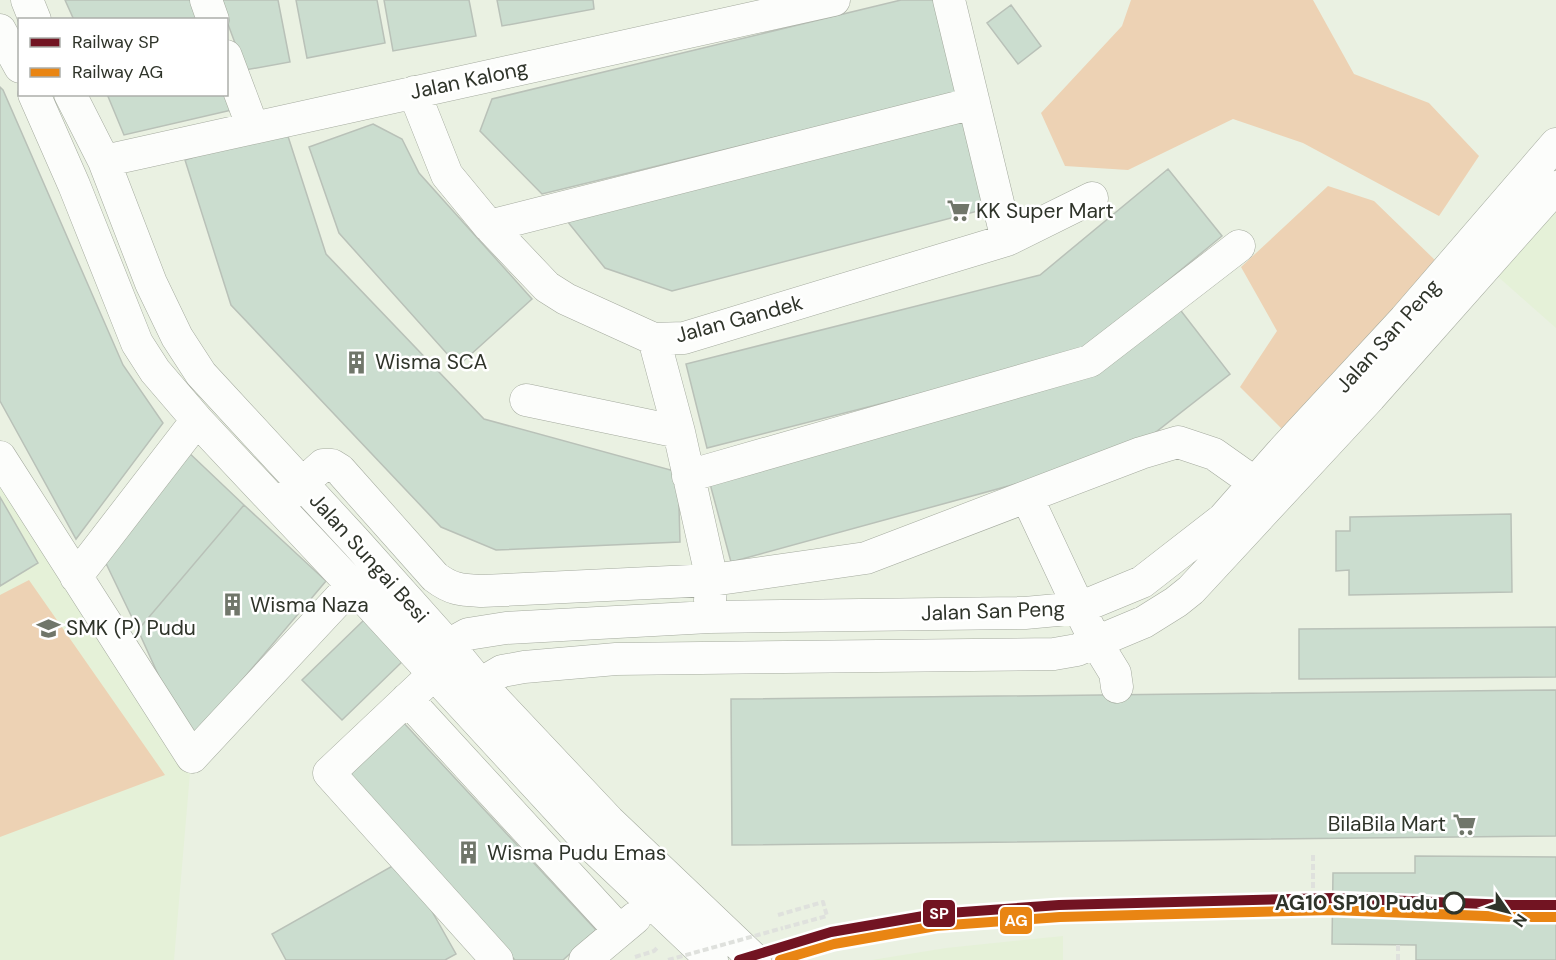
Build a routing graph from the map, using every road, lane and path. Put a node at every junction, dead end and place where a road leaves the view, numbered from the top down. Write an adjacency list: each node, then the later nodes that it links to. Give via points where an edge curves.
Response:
1 (27, 0): 5 (street)
2 (206, 0): 6 (street)
3 (834, 0): 10 (street, Jalan Kalong)
4 (949, 0): 13 (street)
5 (34, 18)
6 (212, 18)
7 (0, 30): 9 (street)
8 (228, 61): 14 (street)
9 (18, 63)
10 (414, 92): 14 (street, Jalan Kalong); 19 (street, Jalan Gandek, via 447,175)
11 (35, 96): 24 (street, Jalan Sungai Besi, via 137,343)
12 (71, 96): 16 (street, Jalan Sungai Besi)
13 (974, 103): 19 (street); 20 (street)
14 (253, 128): 16 (street, Jalan Kalong)
15 (1556, 144): 28 (street, Jalan San Peng, via 1405,319)
16 (104, 161): 29 (street, Jalan Sungai Besi, via 151,283 177,337 201,374)
17 (1556, 187): 37 (street, Jalan San Peng, via 1191,590 1144,622)
18 (1092, 198): 20 (street, Jalan Gandek)
19 (489, 226): 22 (street, Jalan Gandek, via 547,287)
20 (1007, 240): 22 (street, Jalan Gandek, via 684,338)
21 (1239, 246): 27 (street, via 1090,361)
22 (654, 339): 25 (street)
23 (526, 400): 25 (street)
24 (191, 427): 31 (street, Jalan Sungai Besi); 32 (street); 34 (street)
25 (679, 432): 27 (street)
26 (0, 457): 32 (street)
27 (688, 476): 33 (street)
28 (1255, 483): 30 (street, via 1215,454 1178,442); 35 (street, Jalan San Peng, via 1223,519 1142,582)
29 (302, 484): 31 (street); 33 (street, via 323,465 340,470 426,569 447,586 461,590); 39 (street, Jalan Sungai Besi)
30 (1027, 497): 33 (street, via 866,558); 35 (street)
31 (278, 505): 34 (street, Jalan Sungai Besi)
32 (76, 577): 34 (street, via 192,757)
33 (712, 580): 36 (street)
34 (347, 590): 39 (street, Jalan Sungai Besi)
35 (1079, 608): 36 (street, Jalan San Peng, via 1025,613); 37 (street)
36 (709, 617): 38 (street); 39 (street, Jalan San Peng, via 506,628 468,634)
37 (1096, 642): 38 (street, Jalan San Peng, via 1054,654); 40 (street, via 1115,673)
38 (708, 658): 41 (street, Jalan San Peng, via 616,659 524,667 502,671)
39 (435, 661): 41 (street, Jalan Sungai Besi); 42 (street, Jalan San Peng)
40 (1117, 687)
41 (470, 693): 44 (street, Jalan Sungai Besi, via 594,848); 55 (street, Jalan Sungai Besi)
42 (407, 699): 47 (street); 51 (street, Jalan San Peng, via 329,773)
43 (1313, 855): 45 (path)
44 (652, 905): 47 (street); 54 (street, Jalan Sungai Besi)
45 (1313, 909)
46 (778, 915): 53 (path, bridge, via 823,902 827,916)
47 (619, 930): 52 (street)
48 (1398, 944): 56 (path)
49 (660, 946): 50 (path)
50 (641, 955)
51 (497, 960)
52 (585, 960)
53 (668, 960)
54 (711, 960)
55 (755, 960)
56 (1398, 960)

